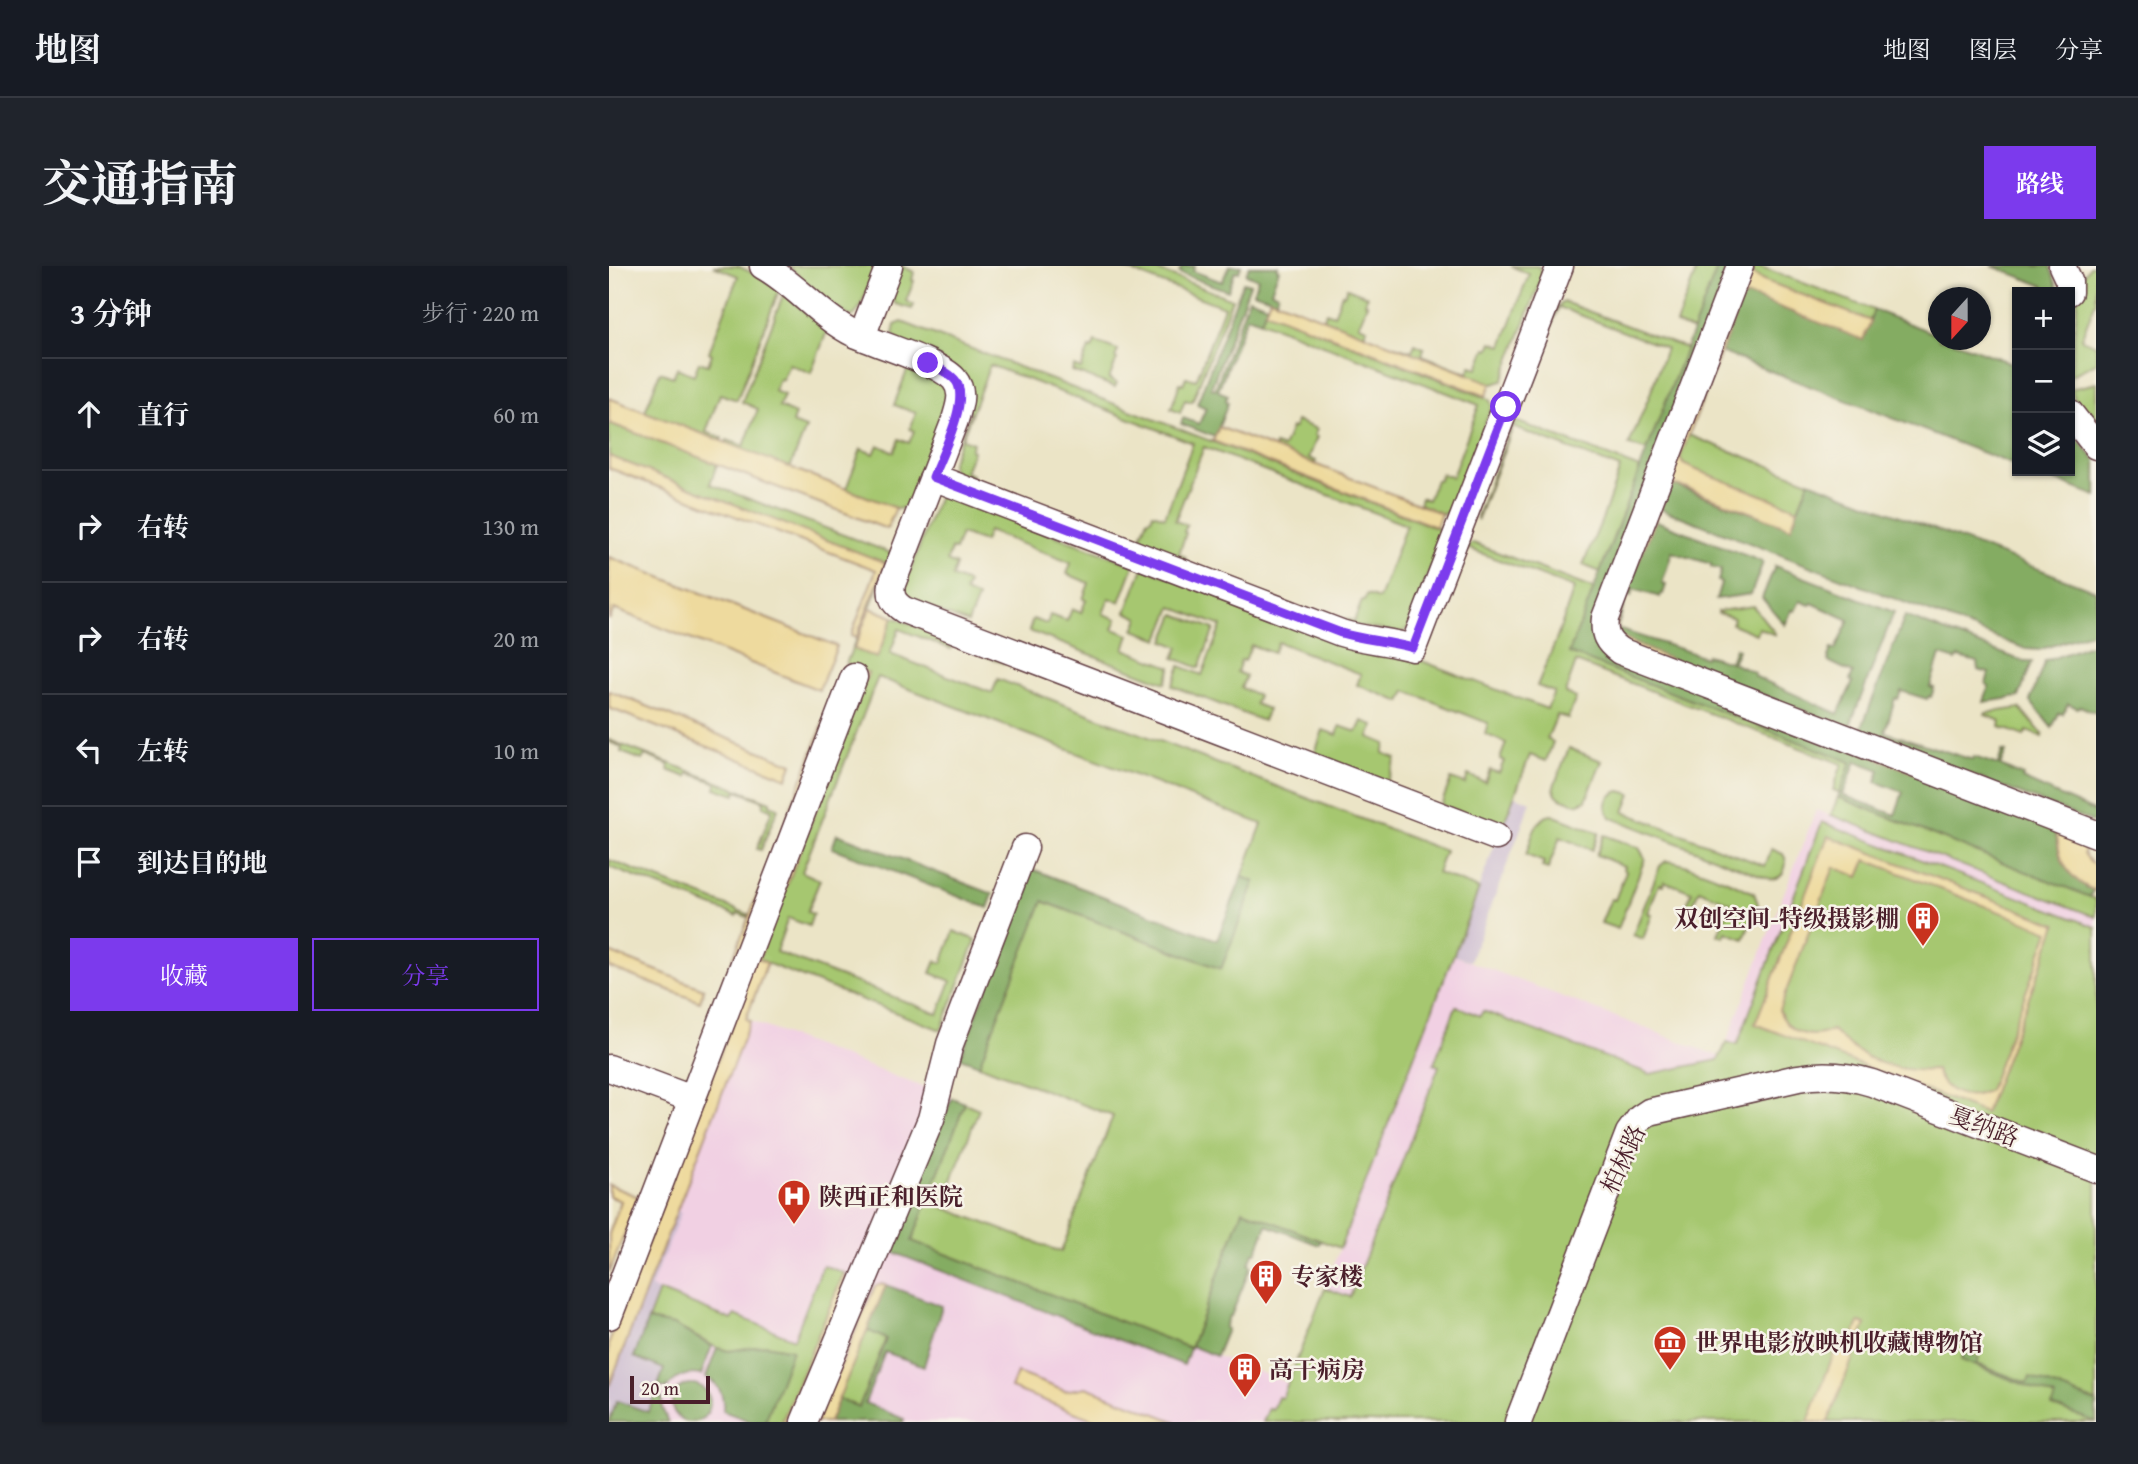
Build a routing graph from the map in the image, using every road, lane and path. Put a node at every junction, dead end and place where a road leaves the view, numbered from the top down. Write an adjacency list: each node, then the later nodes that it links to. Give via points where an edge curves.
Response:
1 (763, 266): 7 (street, via 783,277 834,322)
2 (889, 266): 7 (street)
3 (1560, 266): 10 (street, via 1413,648 1341,633)
4 (1740, 266): 12 (street, via 1605,618 1606,637 1621,651)
5 (2062, 266): 6 (street)
6 (2069, 287)
7 (862, 337): 10 (street, via 928,363 956,381 961,399)
8 (2075, 419): 9 (street)
9 (2096, 446)
10 (933, 477): 13 (street, via 892,584 893,599 904,610)
11 (854, 677): 17 (street)
12 (2096, 834)
13 (1496, 837)
14 (1025, 848): 20 (street, via 950,1044 931,1119)
15 (609, 1068): 17 (street)
16 (1872, 1083): 18 (street, 戛纳路); 21 (street, 柏林路, via 1817,1074 1658,1109 1640,1118 1629,1133)
17 (692, 1100): 19 (street)
18 (2096, 1169)
19 (609, 1316)
20 (804, 1422)
21 (1518, 1422)

